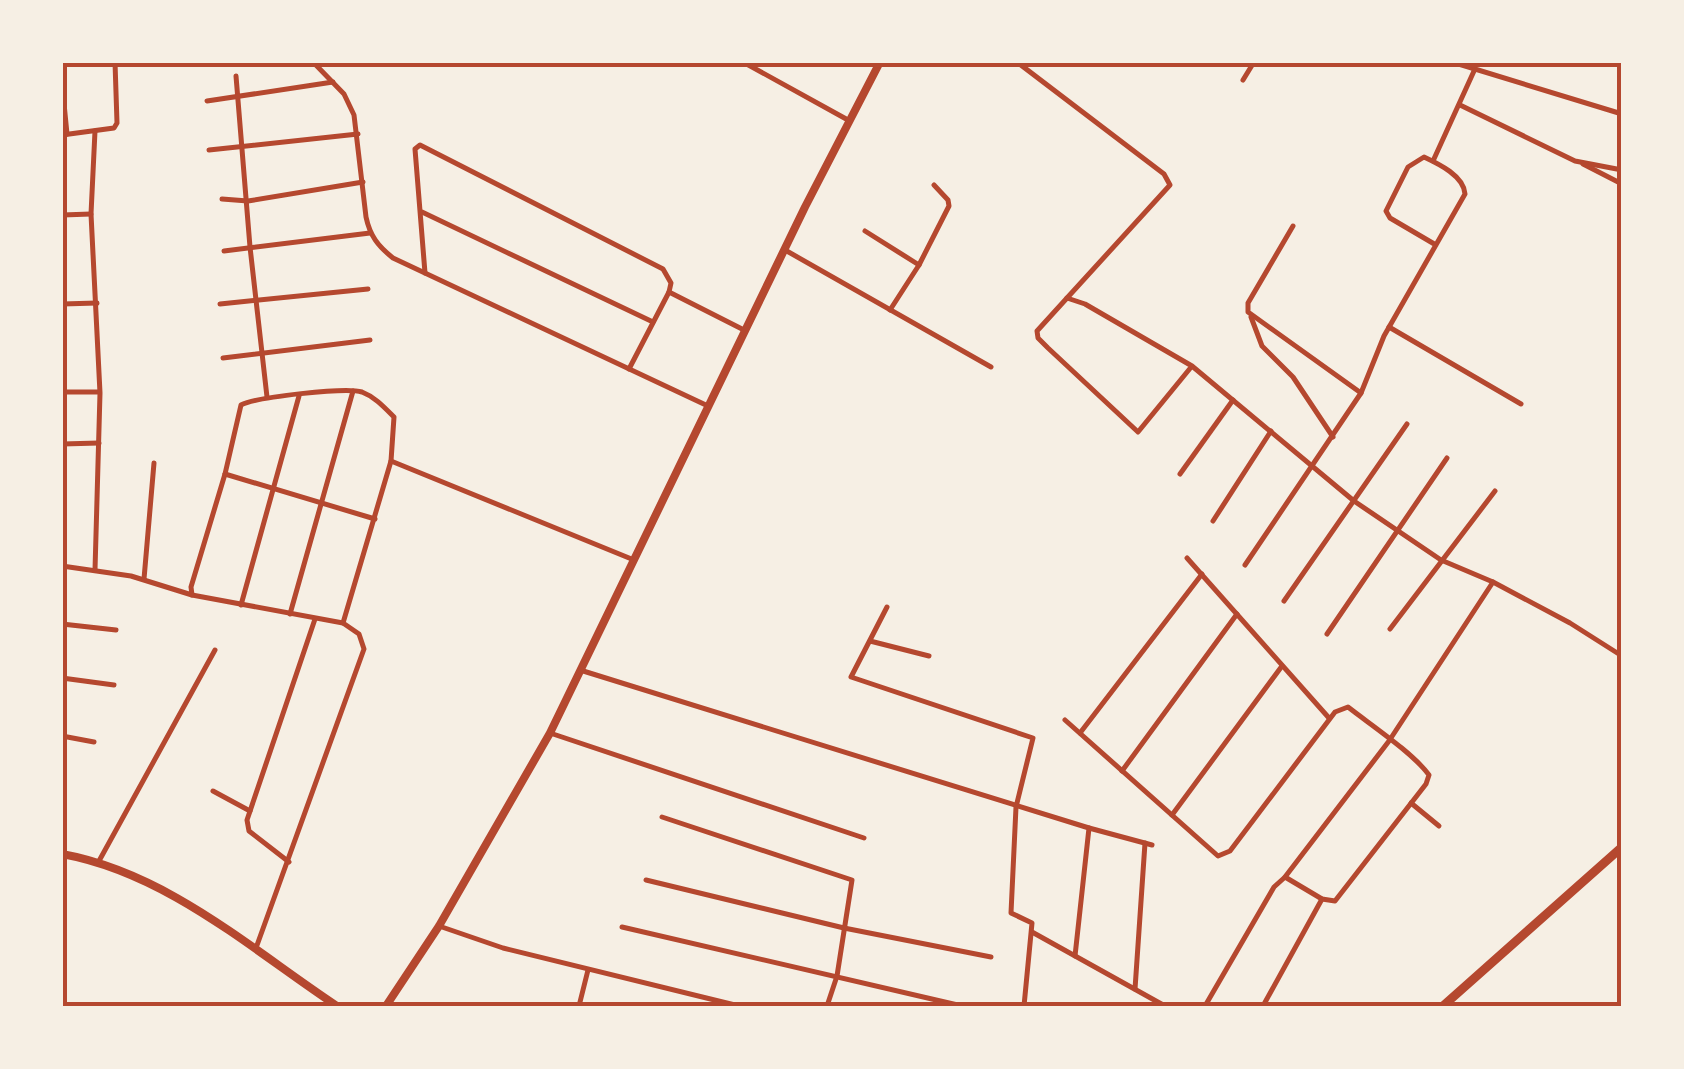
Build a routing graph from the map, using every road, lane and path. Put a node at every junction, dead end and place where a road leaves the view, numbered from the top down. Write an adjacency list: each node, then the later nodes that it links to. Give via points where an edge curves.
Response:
1 (115, 62): 18 (street, via 117,122)
2 (312, 62): 11 (street)
3 (743, 62): 17 (street)
4 (880, 62): 17 (main road)
5 (1016, 62): 45 (street, via 1170,185)
6 (1254, 62): 10 (street)
7 (1452, 62): 8 (street)
8 (1474, 72): 15 (street); 16 (street)
9 (236, 76): 13 (street)
10 (1243, 80)
11 (333, 82): 13 (street); 19 (street, via 354,114)
12 (62, 83): 20 (street)
13 (240, 97): 14 (street); 21 (street)
14 (207, 102)
15 (1460, 105): 23 (street); 24 (street)
16 (1622, 114)
17 (848, 120): 39 (main road)
18 (95, 132): 20 (street); 32 (street)
19 (358, 134): 21 (street); 26 (street)
20 (64, 135)
21 (244, 149): 22 (street); 30 (street)
22 (208, 150)
23 (1575, 161): 25 (street); 27 (street)
24 (1434, 162): 37 (street, via 1466,189); 37 (street, via 1424,157 1408,167 1386,212)
25 (1622, 170)
26 (364, 182): 30 (street); 36 (street)
27 (1622, 184)
28 (934, 185): 41 (street, via 949,206)
29 (222, 199): 30 (street)
30 (248, 200): 38 (street)
31 (422, 212): 42 (street); 44 (street, via 415,150 420,146 664,269 672,282); 52 (street)
32 (91, 214): 33 (street); 48 (street)
33 (62, 215)
34 (1293, 226): 51 (street, via 1248,303)
35 (865, 231): 41 (street)
36 (370, 233): 38 (street); 42 (street, via 379,248)
37 (1436, 245): 53 (street)
38 (250, 247): 40 (street); 46 (street)
39 (784, 250): 50 (street); 54 (main road)
40 (224, 252)
41 (919, 266): 50 (street)
42 (424, 273): 60 (street)
43 (368, 289): 46 (street)
44 (668, 292): 52 (street); 54 (street)
45 (1067, 298): 58 (street); 58 (street, via 1038,338 1138,432)
46 (256, 302): 49 (street); 56 (street)
47 (62, 304): 48 (street)
48 (97, 304): 63 (street)
49 (220, 304)
50 (890, 310): 59 (street)
51 (1250, 315): 64 (street); 72 (street, via 1262,346 1293,376)
52 (653, 322): 60 (street)
53 (1389, 327): 64 (street); 68 (street)
54 (744, 330): 69 (main road)
55 (370, 340): 56 (street)
56 (262, 354): 57 (street); 66 (street)
57 (222, 358)
58 (1192, 366): 67 (street)
59 (991, 367)
60 (628, 369): 69 (street)
61 (354, 390): 65 (street); 76 (street, via 394,417); 84 (street)
62 (62, 392): 63 (street)
63 (100, 392): 73 (street)
64 (1362, 394): 72 (street)
65 (300, 395): 66 (street); 81 (street)
66 (267, 397): 79 (street, via 241,406)
67 (1232, 400): 71 (street); 80 (street)
68 (1521, 404)
69 (708, 406): 89 (main road)
70 (1408, 424): 83 (street)
71 (1271, 431): 78 (street); 86 (street)
72 (1334, 437): 78 (street)
73 (99, 443): 74 (street); 93 (street)
74 (62, 444)
75 (1447, 458): 87 (street)
76 (392, 461): 85 (street); 89 (street)
77 (154, 463): 95 (street)
78 (1314, 467): 83 (street); 91 (street)
79 (225, 474): 81 (street); 97 (street)
80 (1180, 474)
81 (272, 488): 84 (street); 99 (street)
82 (1495, 491): 90 (street)
83 (1354, 501): 87 (street); 98 (street)
84 (322, 502): 85 (street); 101 (street)
85 (375, 520): 104 (street)
86 (1213, 521)
87 (1397, 529): 90 (street); 108 (street)
88 (1187, 558): 94 (street)
89 (634, 560): 114 (main road)
90 (1441, 560): 96 (street); 107 (street)
91 (1245, 565)
92 (62, 566): 93 (street)
93 (95, 570): 95 (street)
94 (1202, 574): 102 (street); 120 (street)
95 (144, 580): 97 (street)
96 (1493, 582): 112 (street); 122 (street)
97 (192, 594): 99 (street)
98 (1284, 601)
99 (241, 604): 101 (street)
100 (887, 607): 109 (street)
101 (290, 614): 103 (street)
102 (1236, 614): 113 (street); 124 (street)
103 (315, 619): 104 (street); 128 (street)
104 (343, 623): 137 (street, via 359,634 364,649)
105 (62, 624): 106 (street)
106 (116, 630)
107 (1390, 630)
108 (1327, 634)
109 (870, 641): 111 (street); 127 (street, via 851,677 1033,738)
110 (215, 650): 136 (street)
111 (929, 656)
112 (1622, 656)
113 (1282, 666): 117 (street); 129 (street)
114 (580, 670): 119 (main road); 127 (street)
115 (62, 678): 116 (street)
116 (114, 684)
117 (1329, 718): 122 (street, via 1348,707); 129 (street, via 1224,855 1214,854)
118 (1065, 720): 120 (street)
119 (550, 733): 133 (street); 141 (main road)
120 (1080, 733): 124 (street)
121 (62, 736): 123 (street)
122 (1389, 741): 126 (street, via 1430,775); 138 (street)
123 (94, 742)
124 (1122, 771): 129 (street)
125 (212, 792): 128 (street)
126 (1411, 803): 131 (street); 140 (street, via 1335,901)
127 (1016, 807): 132 (street); 144 (street, via 1011,912 1032,922)
128 (250, 811): 137 (street, via 249,831)
129 (1172, 815)
130 (662, 816): 143 (street, via 852,880)
131 (1439, 826)
132 (1089, 828): 146 (street); 150 (street, via 1148,844)
133 (864, 838)
134 (1622, 847): 161 (highway)
135 (62, 854): 136 (main road)
136 (99, 860): 145 (main road, via 144,878)
137 (288, 862): 145 (street)
138 (1285, 878): 140 (street); 159 (street, via 1274,886)
139 (646, 880): 143 (street)
140 (1322, 899): 160 (street)
141 (439, 926): 148 (street); 152 (main road)
142 (622, 927): 149 (street)
143 (844, 928): 147 (street); 149 (street)
144 (1032, 932): 146 (street); 157 (street)
145 (255, 951): 151 (main road)
146 (1075, 956): 150 (street)
147 (991, 957)
148 (588, 970): 153 (street); 154 (street)
149 (837, 976): 155 (street); 156 (street)
150 (1135, 989): 158 (street)
151 (337, 1006)
152 (386, 1006)
153 (579, 1006)
154 (739, 1006)
155 (827, 1006)
156 (962, 1006)
157 (1024, 1006)
158 (1165, 1006)
159 (1205, 1006)
160 (1263, 1006)
161 (1443, 1006)

